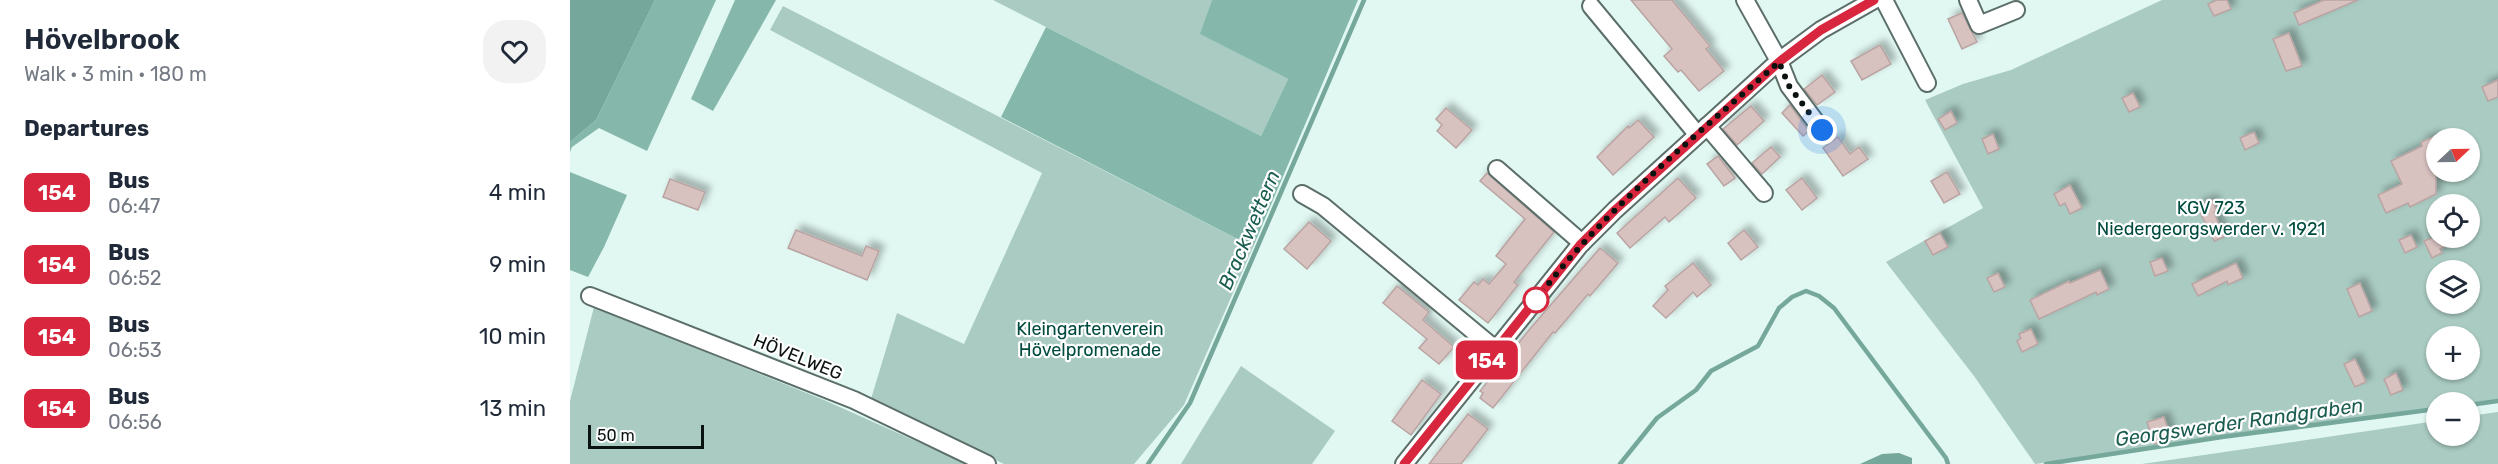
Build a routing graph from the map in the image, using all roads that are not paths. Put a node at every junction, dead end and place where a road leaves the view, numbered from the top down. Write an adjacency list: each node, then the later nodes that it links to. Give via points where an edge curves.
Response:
1 (1745, 0): 7 (street)
2 (1874, 0): 7 (street, via 1821,30)
3 (1884, 0): 8 (street)
4 (1968, 0): 6 (street, via 1979,25)
5 (1591, 6): 9 (street)
6 (2016, 10)
7 (1779, 62): 9 (street); 10 (street, via 1789,86)
8 (1927, 83)
9 (1702, 130): 12 (street); 14 (street)
10 (1822, 130)
11 (1497, 169): 14 (street)
12 (1764, 193)
13 (1302, 194): 16 (street, via 1323,206)
14 (1582, 243): 16 (street)
15 (590, 296): 17 (street, HÖVELWEG, via 854,400)
16 (1495, 349): 18 (street)
17 (987, 464)
18 (1404, 464)

